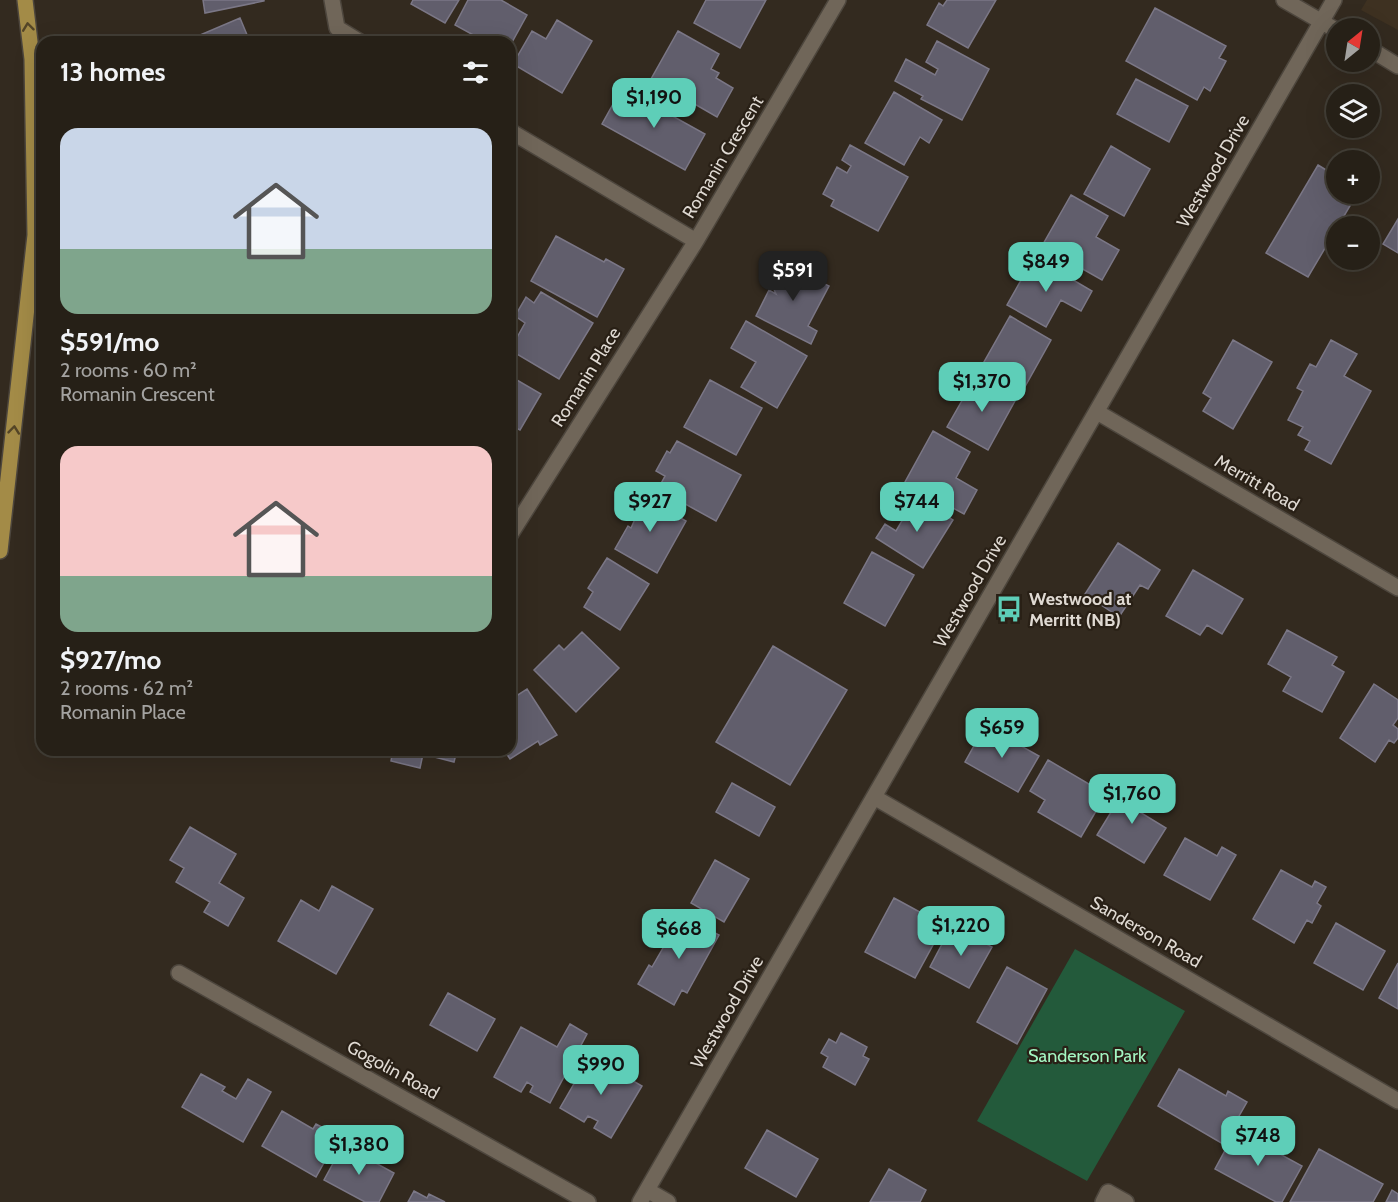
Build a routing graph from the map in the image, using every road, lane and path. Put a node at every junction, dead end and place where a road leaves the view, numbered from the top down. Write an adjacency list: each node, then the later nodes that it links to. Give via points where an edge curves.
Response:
1 (25, 0): 15 (main road, one-way to 1, via 35,235 32,59)
2 (332, 0): 8 (street, via 337,28)
3 (838, 0): 12 (street, Romanin Crescent)
4 (1284, 0): 6 (street)
5 (1334, 0): 6 (street, Westwood Drive)
6 (1322, 22): 7 (street); 13 (street, Westwood Drive)
7 (1326, 24)
8 (350, 36)
9 (1380, 55): 10 (street)
10 (1398, 66)
11 (516, 135): 12 (street, Romanin Crescent)
12 (696, 241): 14 (street, Romanin Place)
13 (1096, 412): 16 (street, Merritt Road); 17 (street, Westwood Drive)
14 (516, 526)
15 (0, 551)
16 (1398, 588)
17 (874, 797): 19 (street, Sanderson Road); 20 (street, Westwood Drive)
18 (179, 973): 21 (street, Gogolin Road)
19 (1398, 1101)
20 (643, 1196): 22 (street)
21 (588, 1202)
22 (668, 1202)
23 (1103, 1202): 24 (street, via 1108,1192)
24 (1126, 1202)

